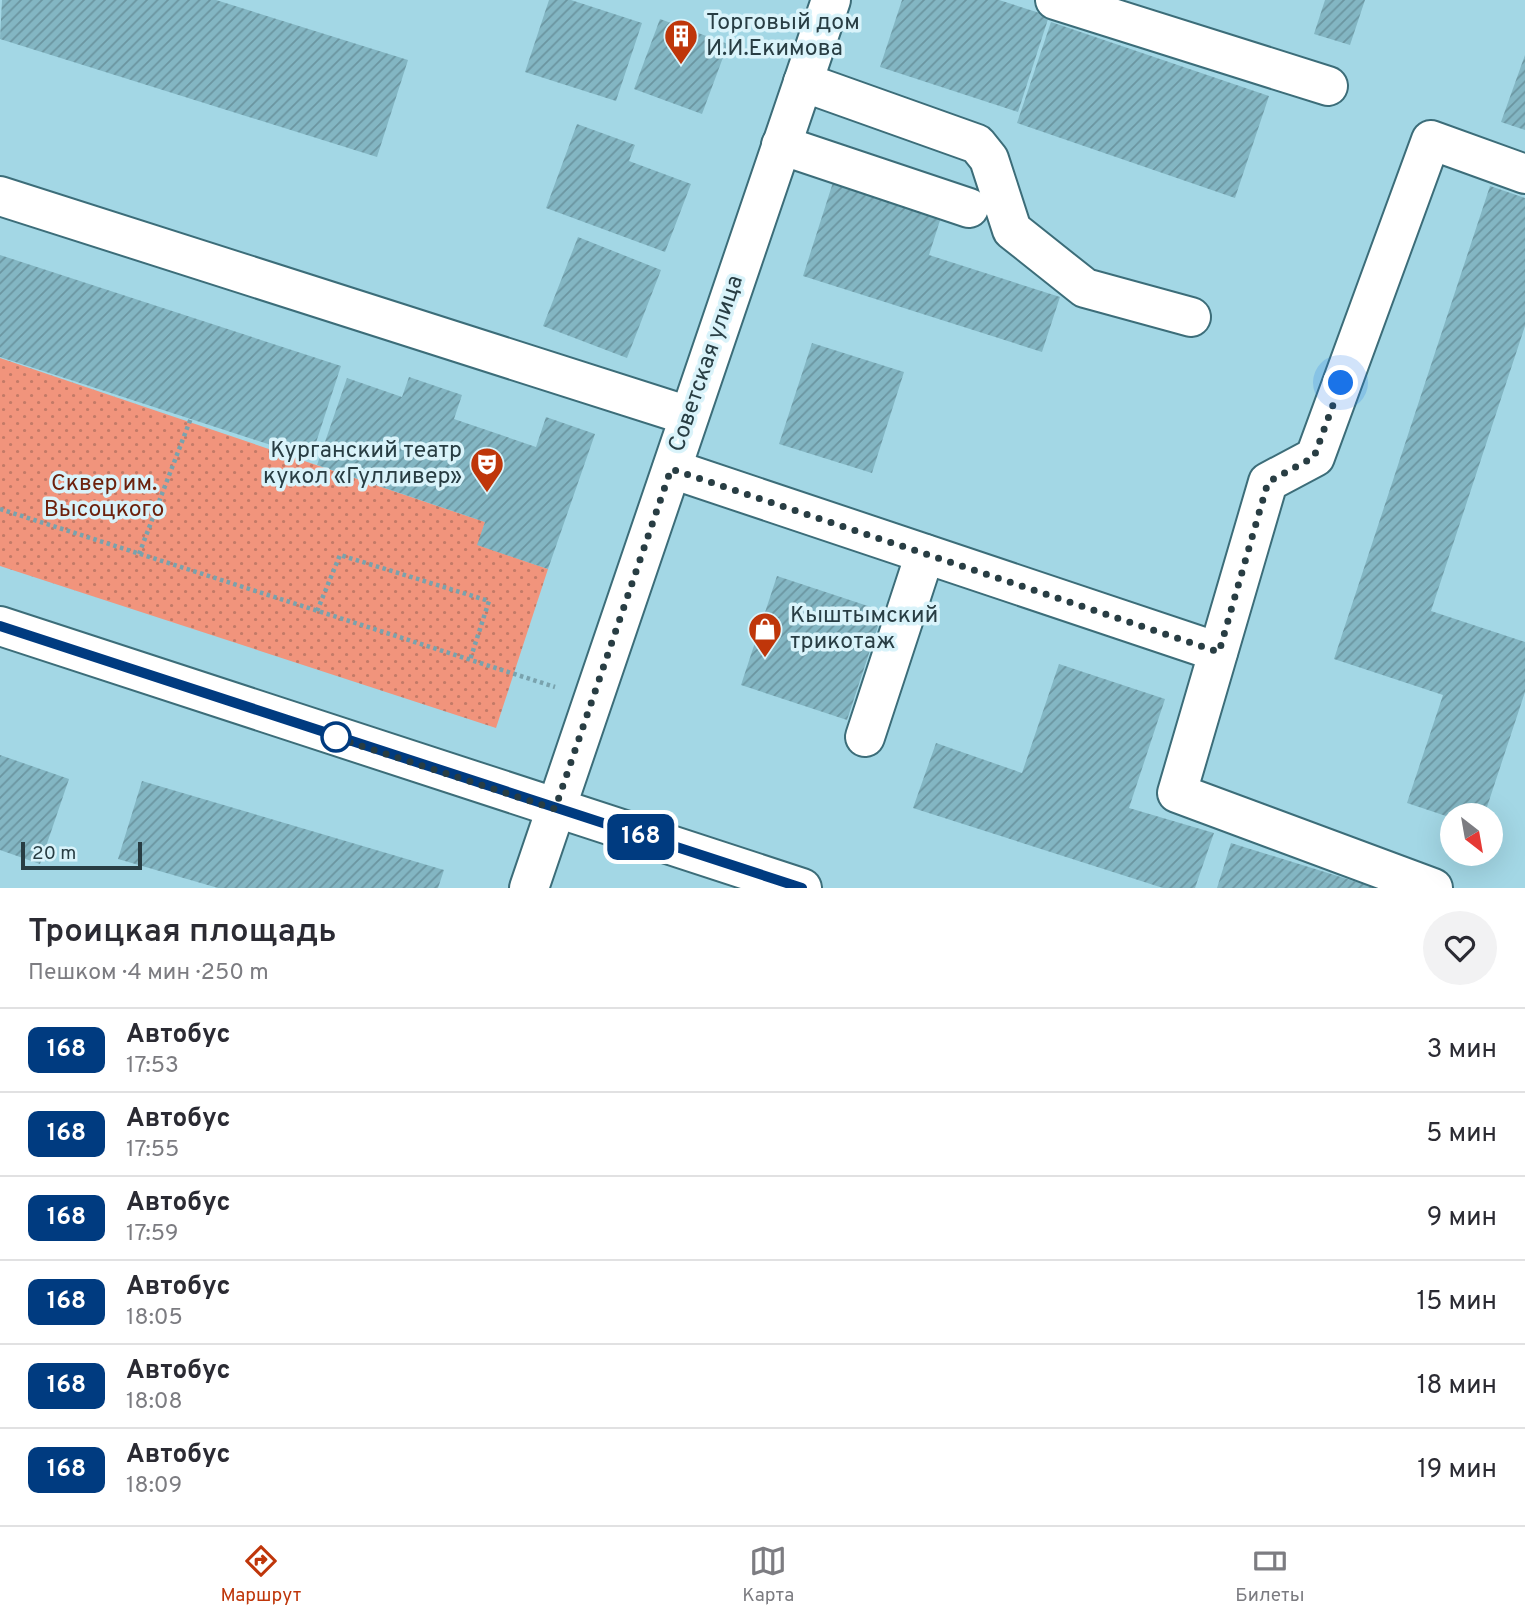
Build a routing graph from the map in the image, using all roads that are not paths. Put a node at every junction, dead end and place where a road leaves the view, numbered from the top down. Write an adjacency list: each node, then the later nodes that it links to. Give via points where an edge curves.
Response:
1 (831, 0): 3 (street, Советская улица)
2 (1055, 0): 4 (street)
3 (803, 82): 5 (street, Советская улица); 9 (street, via 977,144 989,159 1012,230 1085,288)
4 (1328, 86)
5 (781, 145): 8 (street); 10 (street, Советская улица)
6 (1525, 174): 14 (street, via 1431,140 1314,457 1268,482)
7 (0, 196): 10 (street)
8 (969, 208)
9 (1191, 317)
10 (690, 416): 11 (street, Советская улица)
11 (671, 469): 12 (street); 16 (street, Советская улица)
12 (925, 554): 14 (street); 15 (street)
13 (0, 626): 16 (street)
14 (1219, 652): 19 (street, via 1177,793)
15 (865, 737)
16 (555, 809): 17 (street, Советская улица); 18 (street)
17 (528, 888)
18 (802, 888)
19 (1433, 888)

